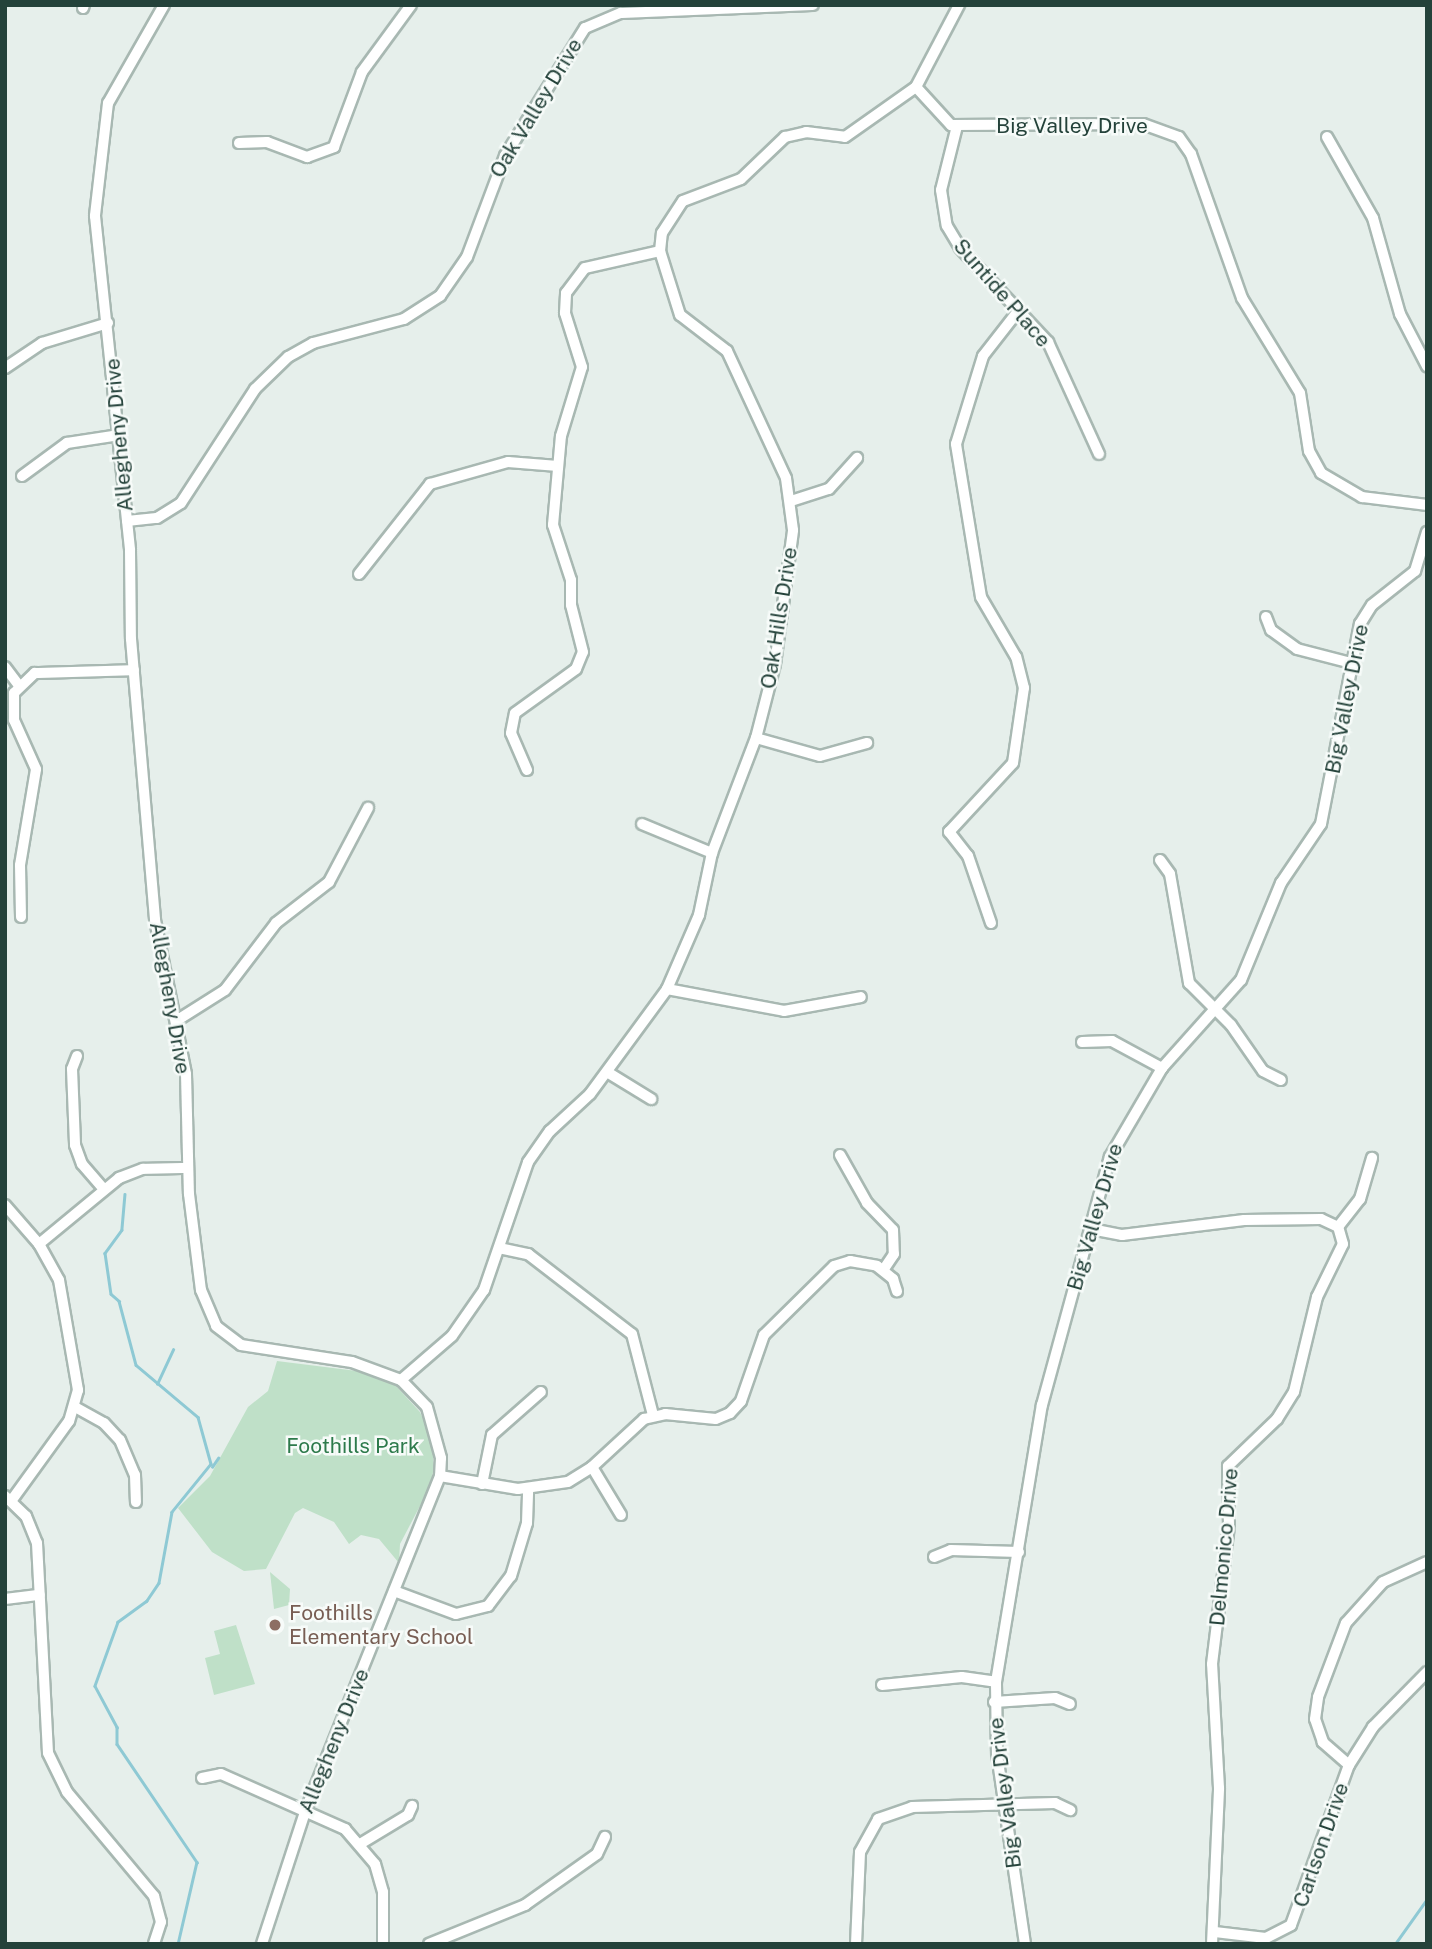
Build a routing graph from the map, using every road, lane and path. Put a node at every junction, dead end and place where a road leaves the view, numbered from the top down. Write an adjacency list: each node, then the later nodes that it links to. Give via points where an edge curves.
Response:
1 (164, 5): 13 (street, Allegheny Drive, via 104,119 95,216)
2 (411, 5): 10 (street, via 362,72 334,147 307,158 267,142)
3 (813, 5): 6 (street, Oak Valley Drive)
4 (960, 5): 7 (street)
5 (663, 8): 6 (street, Oak Valley Drive); 23 (street, Oak Valley Drive, via 601,18 576,37 505,156 467,257 440,296 404,319 313,342 288,356 255,388 181,503 157,518)
6 (775, 8)
7 (916, 87): 8 (street, via 937,116); 11 (street, via 845,137 794,133 777,143 741,179 683,201 668,219)
8 (957, 126): 12 (street, Suntide Place, via 941,190 947,226 960,248); 22 (street, Big Valley Drive, via 1143,124 1179,137 1191,154 1242,298 1300,393 1309,451 1321,473 1362,497)
9 (1327, 137): 14 (street, via 1373,218 1400,314)
10 (239, 144)
11 (660, 251): 19 (street, via 597,264 570,283 565,313 582,367 563,424); 21 (street, Oak Hills Drive, via 680,315 727,351 783,468)
12 (1019, 310): 17 (street, Suntide Place, via 1048,342); 39 (street, via 983,356 962,415 956,455 981,597 1023,678 1019,745 1009,772 949,832 968,856)
13 (108, 323): 15 (street, via 42,343); 16 (street, Allegheny Drive)
14 (1427, 366)
15 (5, 369)
16 (119, 435): 20 (street, via 67,443); 23 (street, Allegheny Drive)
17 (1099, 454)
18 (857, 458): 21 (street, via 829,489)
19 (558, 466): 25 (street, via 508,462 430,484); 33 (street, via 553,525 571,580 570,605 583,652 576,669 515,713 511,733)
20 (22, 477)
21 (791, 501): 31 (street, Oak Hills Drive, via 777,657)
22 (1427, 505)
23 (127, 521): 29 (street, Allegheny Drive)
24 (1427, 532): 27 (street, Big Valley Drive, via 1415,571 1365,614)
25 (359, 573)
26 (1266, 617): 27 (street, via 1271,630 1297,649)
27 (1351, 663): 42 (street, Big Valley Drive, via 1321,824 1281,883 1245,972)
28 (5, 667): 30 (street)
29 (134, 670): 30 (street, via 35,673); 43 (street, Allegheny Drive, via 155,920)
30 (18, 684): 38 (street, via 11,710 36,769 20,856)
31 (756, 738): 32 (street, via 820,756); 36 (street, Oak Hills Drive)
32 (867, 743)
33 (527, 770)
34 (368, 808): 43 (street, via 329,882 276,923 225,990)
35 (642, 824): 36 (street)
36 (712, 853): 40 (street, Oak Hills Drive, via 699,915)
37 (1160, 860): 42 (street, via 1170,874 1189,983)
38 (21, 916)
39 (991, 923)
40 (667, 989): 41 (street, via 784,1011); 47 (street, Oak Hills Drive)
41 (861, 997)
42 (1217, 1010): 46 (street, Big Valley Drive); 48 (street, via 1263,1070)
43 (176, 1021): 52 (street, Allegheny Drive, via 186,1074)
44 (1082, 1042): 46 (street, via 1112,1041)
45 (78, 1056): 53 (street, via 72,1069 75,1145 82,1164)
46 (1162, 1068): 56 (street, Big Valley Drive, via 1118,1135)
47 (607, 1072): 49 (street); 58 (street, Oak Hills Drive, via 528,1162 507,1211)
48 (1281, 1080)
49 (651, 1098)
50 (840, 1155): 59 (street, via 867,1203 893,1230 894,1254)
51 (1373, 1158): 55 (street, via 1360,1199)
52 (188, 1168): 53 (street, via 132,1172); 61 (street, Allegheny Drive, via 204,1303 224,1335 257,1350 352,1362)
53 (104, 1188): 57 (street)
54 (5, 1205): 57 (street)
55 (1338, 1227): 56 (street, via 1308,1219 1244,1220 1122,1235); 91 (street, Delmonico Drive, via 1343,1244 1317,1297 1294,1392 1272,1425 1228,1466 1228,1526 1212,1664 1219,1788)
56 (1091, 1229): 72 (street, Big Valley Drive, via 1044,1396)
57 (39, 1244): 63 (street, via 62,1289 78,1381)
58 (499, 1248): 61 (street, Oak Hills Drive, via 491,1278 458,1329); 64 (street, via 528,1254 632,1334)
59 (884, 1269): 60 (street); 64 (street, via 860,1261 834,1266 780,1315 758,1345 741,1401 730,1413 716,1419)
60 (897, 1291)
61 (401, 1380): 66 (street, Allegheny Drive, via 432,1418)
62 (541, 1392): 67 (street, via 492,1435)
63 (75, 1407): 69 (street); 70 (street, via 104,1423 120,1440 132,1464)
64 (653, 1415): 65 (street, via 628,1429)
65 (592, 1467): 68 (street, via 568,1482); 71 (street)
66 (440, 1476): 67 (street); 75 (street, Allegheny Drive)
67 (482, 1483): 68 (street)
68 (528, 1489): 75 (street, via 527,1523 511,1576 488,1606 456,1614)
69 (8, 1498): 76 (street, via 35,1534)
70 (136, 1502)
71 (621, 1515)
72 (1019, 1552): 73 (street, via 951,1550); 79 (street, Big Valley Drive)
73 (934, 1557)
74 (1427, 1562): 83 (street, via 1383,1582 1346,1623 1318,1697 1315,1719 1322,1742)
75 (394, 1591): 87 (street, Allegheny Drive)
76 (40, 1595): 77 (street); 92 (street, via 52,1764 67,1792 154,1896 160,1922)
77 (5, 1599)
78 (1427, 1672): 83 (street, Carlson Drive, via 1373,1727)
79 (996, 1682): 80 (street, via 955,1678); 81 (street, Big Valley Drive)
80 (882, 1685)
81 (994, 1702): 82 (street, via 1055,1698); 85 (street, Big Valley Drive)
82 (1070, 1704)
83 (1349, 1765): 91 (street, Carlson Drive, via 1291,1925 1266,1938)
84 (202, 1777): 87 (street, via 220,1774)
85 (1004, 1804): 88 (street, via 1055,1803); 96 (street, via 912,1807 878,1819 860,1852); 97 (street, Big Valley Drive)
86 (412, 1806): 90 (street, via 408,1815)
87 (306, 1809): 90 (street); 93 (street, Allegheny Drive)
88 (1070, 1810)
89 (605, 1837): 95 (street, via 597,1854 525,1905)
90 (360, 1844): 94 (street, via 375,1864 383,1892)
91 (1214, 1938)
92 (154, 1944)
93 (262, 1944)
94 (383, 1944)
95 (429, 1944)
96 (856, 1944)
97 (1025, 1944)

